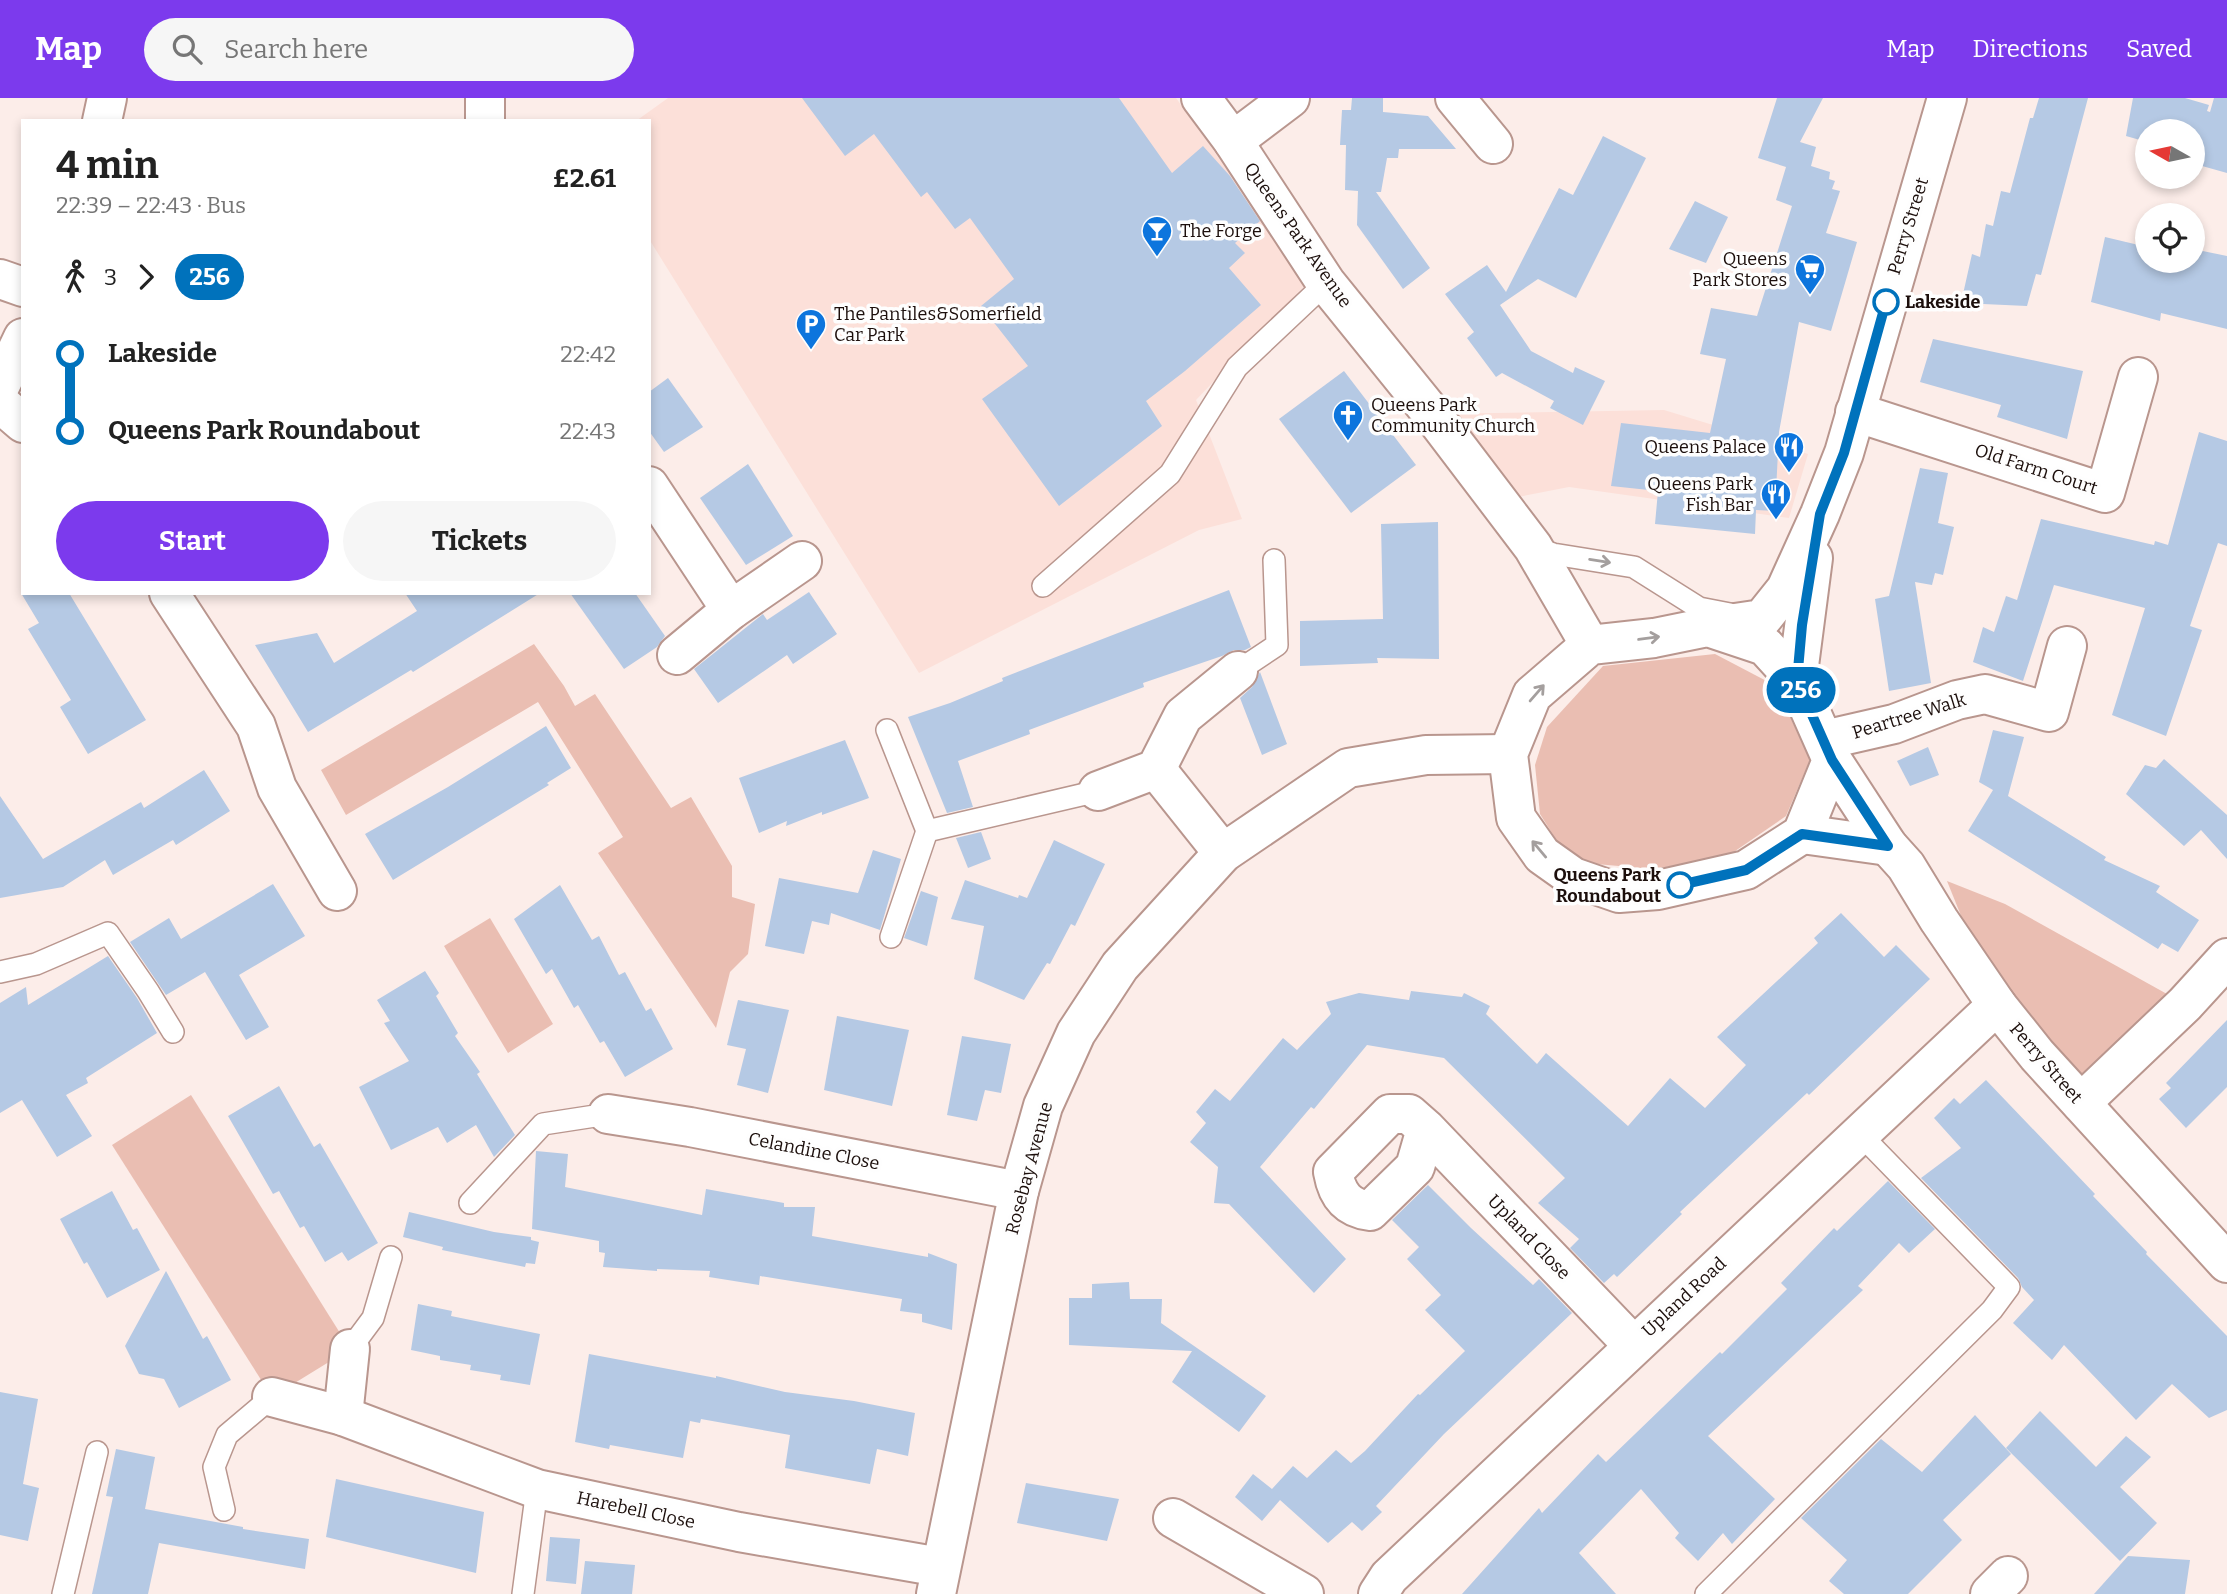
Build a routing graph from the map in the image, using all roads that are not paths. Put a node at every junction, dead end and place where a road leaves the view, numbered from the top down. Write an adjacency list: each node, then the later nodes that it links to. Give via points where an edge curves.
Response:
1 (107, 98): 7 (street)
2 (485, 98): 8 (street)
3 (1201, 98): 9 (street, Queens Park Avenue)
4 (1290, 98): 9 (street)
5 (1455, 98): 10 (street)
6 (1947, 98): 18 (street, Perry Street)
7 (102, 119)
8 (485, 119)
9 (1233, 141): 12 (street, Queens Park Avenue)
10 (1493, 144)
11 (0, 279): 13 (street)
12 (1326, 282): 22 (street, Queens Park Avenue); 25 (lane, via 1237,367 1170,474)
13 (21, 286)
14 (21, 342): 16 (street)
15 (2138, 377): 18 (street, Old Farm Court, via 2105,493)
16 (0, 386)
17 (0, 403): 19 (street)
18 (1855, 412): 21 (street, Perry Street)
19 (21, 421)
20 (651, 489): 27 (street)
21 (1820, 514): 28 (street, Perry Street, via 1786,589); 34 (street, Perry Street)
22 (1533, 547): 28 (lane, one-way to 28, via 1634,567 1699,608); 30 (street, Queens Park Avenue)
23 (1274, 560): 33 (lane, via 1276,645)
24 (802, 561): 27 (street)
25 (1043, 586)
26 (170, 595): 44 (street, via 256,726 277,788)
27 (731, 610): 32 (street)
28 (1762, 619): 29 (street)
29 (1707, 627): 30 (street, one-way to 29); 34 (street, via 1765,646)
30 (1590, 645): 37 (street, one-way to 30, via 1531,695)
31 (2067, 646): 36 (street, Peartree Walk, via 2049,712 1984,694)
32 (677, 655)
33 (1238, 671): 38 (street, via 1183,716)
34 (1797, 681): 36 (street, Perry Street)
35 (887, 730): 40 (lane)
36 (1828, 750): 41 (street, via 1813,811); 42 (street, Perry Street)
37 (1508, 754): 41 (street, one-way to 37, via 1746,870 1658,890 1619,893 1573,877 1542,855 1516,818); 43 (street, Rosebay Avenue, via 1426,755 1348,768)
38 (1156, 769): 39 (street); 43 (street)
39 (1098, 791): 40 (lane)
40 (927, 831): 45 (lane)
41 (1802, 834): 42 (street)
42 (1888, 846): 48 (street, Perry Street)
43 (1223, 853): 54 (street, Rosebay Avenue, via 1120,966 1076,1033 1043,1106)
44 (337, 891)
45 (891, 937)
46 (2227, 958): 50 (street)
47 (0, 972): 49 (lane, via 36,964 108,933)
48 (1997, 1004): 50 (street, Perry Street); 53 (street, Upland Road)
49 (173, 1031)
50 (2081, 1103): 57 (street, Perry Street)
51 (608, 1114): 54 (street, Celandine Close); 55 (lane, via 543,1124)
52 (1426, 1129): 58 (street, Upland Close)
53 (1859, 1133): 58 (street, Upland Road); 71 (lane, via 2008,1287 1992,1310)
54 (1019, 1191): 66 (street, Rosebay Avenue)
55 (470, 1203)
56 (391, 1257): 59 (lane, via 373,1318)
57 (2227, 1263)
58 (1633, 1345): 70 (street, Upland Road, via 1389,1577)
59 (350, 1349): 61 (street)
60 (272, 1397): 61 (street, Harebell Close); 64 (lane, via 227,1435 214,1467)
61 (343, 1416): 63 (street, Harebell Close)
62 (97, 1452): 67 (lane)
63 (537, 1489): 66 (street, Harebell Close); 68 (lane)
64 (224, 1510)
65 (1172, 1518): 69 (street)
66 (938, 1581)
67 (63, 1594)
68 (523, 1594)
69 (1304, 1594)
70 (1378, 1594)
71 (1706, 1594)

